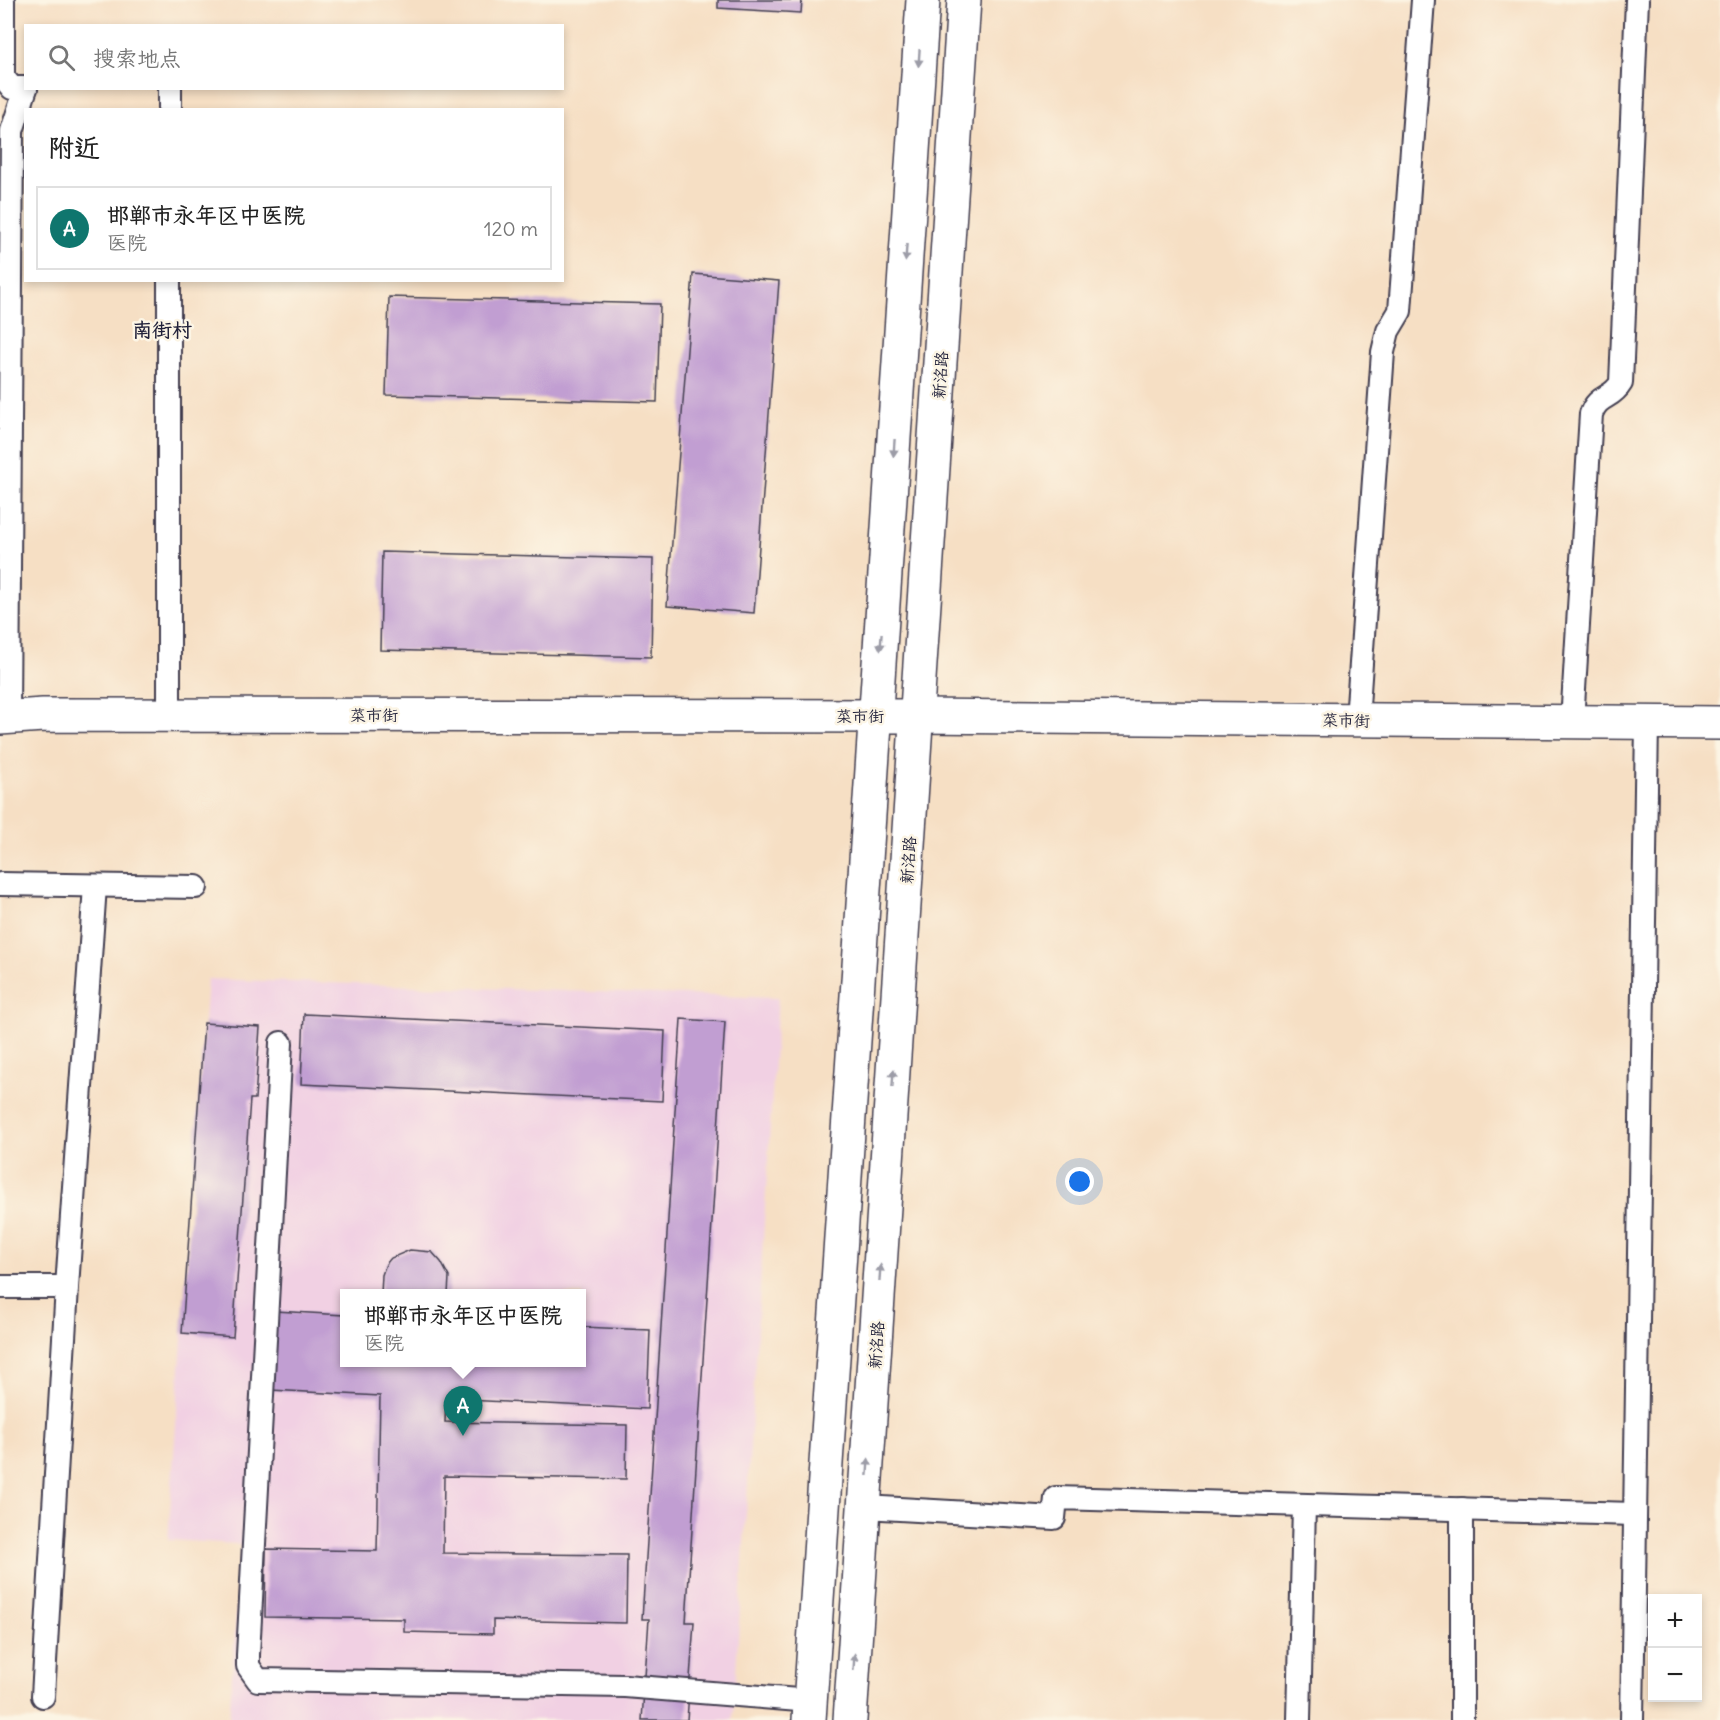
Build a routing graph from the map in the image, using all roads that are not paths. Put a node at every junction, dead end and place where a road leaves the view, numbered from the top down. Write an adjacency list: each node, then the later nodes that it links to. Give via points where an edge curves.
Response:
1 (3, 0): 6 (lane, via 3,77 12,88)
2 (923, 0): 12 (main road, one-way to 12)
3 (964, 0): 13 (main road, 新洺路)
4 (1424, 0): 15 (lane, via 1400,311 1388,331 1383,352)
5 (1637, 0): 16 (lane, via 1621,383 1616,392 1599,399 1591,414)
6 (24, 88)
7 (25, 90): 14 (lane, via 12,131)
8 (170, 90): 9 (lane)
9 (170, 108)
10 (170, 282): 11 (lane)
11 (169, 715): 12 (main road, 菜市街); 14 (main road, 菜市街)
12 (876, 716): 13 (main road, 菜市街); 30 (main road)
13 (917, 716): 15 (main road, 菜市街); 26 (main road, 新洺路, one-way to 13)
14 (4, 718)
15 (1357, 720): 16 (main road, 菜市街)
16 (1572, 722): 17 (main road, 菜市街)
17 (1647, 722): 18 (main road, 菜市街); 28 (lane)
18 (1720, 723)
19 (0, 884): 20 (lane)
20 (95, 886): 21 (lane); 24 (lane)
21 (196, 887)
22 (281, 1043): 30 (lane, via 248,1655 248,1666 258,1680 625,1686)
23 (0, 1287): 24 (lane)
24 (67, 1287): 29 (lane)
25 (1304, 1505): 26 (lane, via 1056,1498 1054,1518); 27 (lane); 32 (lane)
26 (865, 1507): 31 (main road, 新洺路, one-way to 26)
27 (1462, 1509): 28 (lane); 33 (lane)
28 (1635, 1514): 34 (lane)
29 (43, 1696)
30 (810, 1711)
31 (850, 1720)
32 (1299, 1720)
33 (1462, 1720)
34 (1632, 1720)

